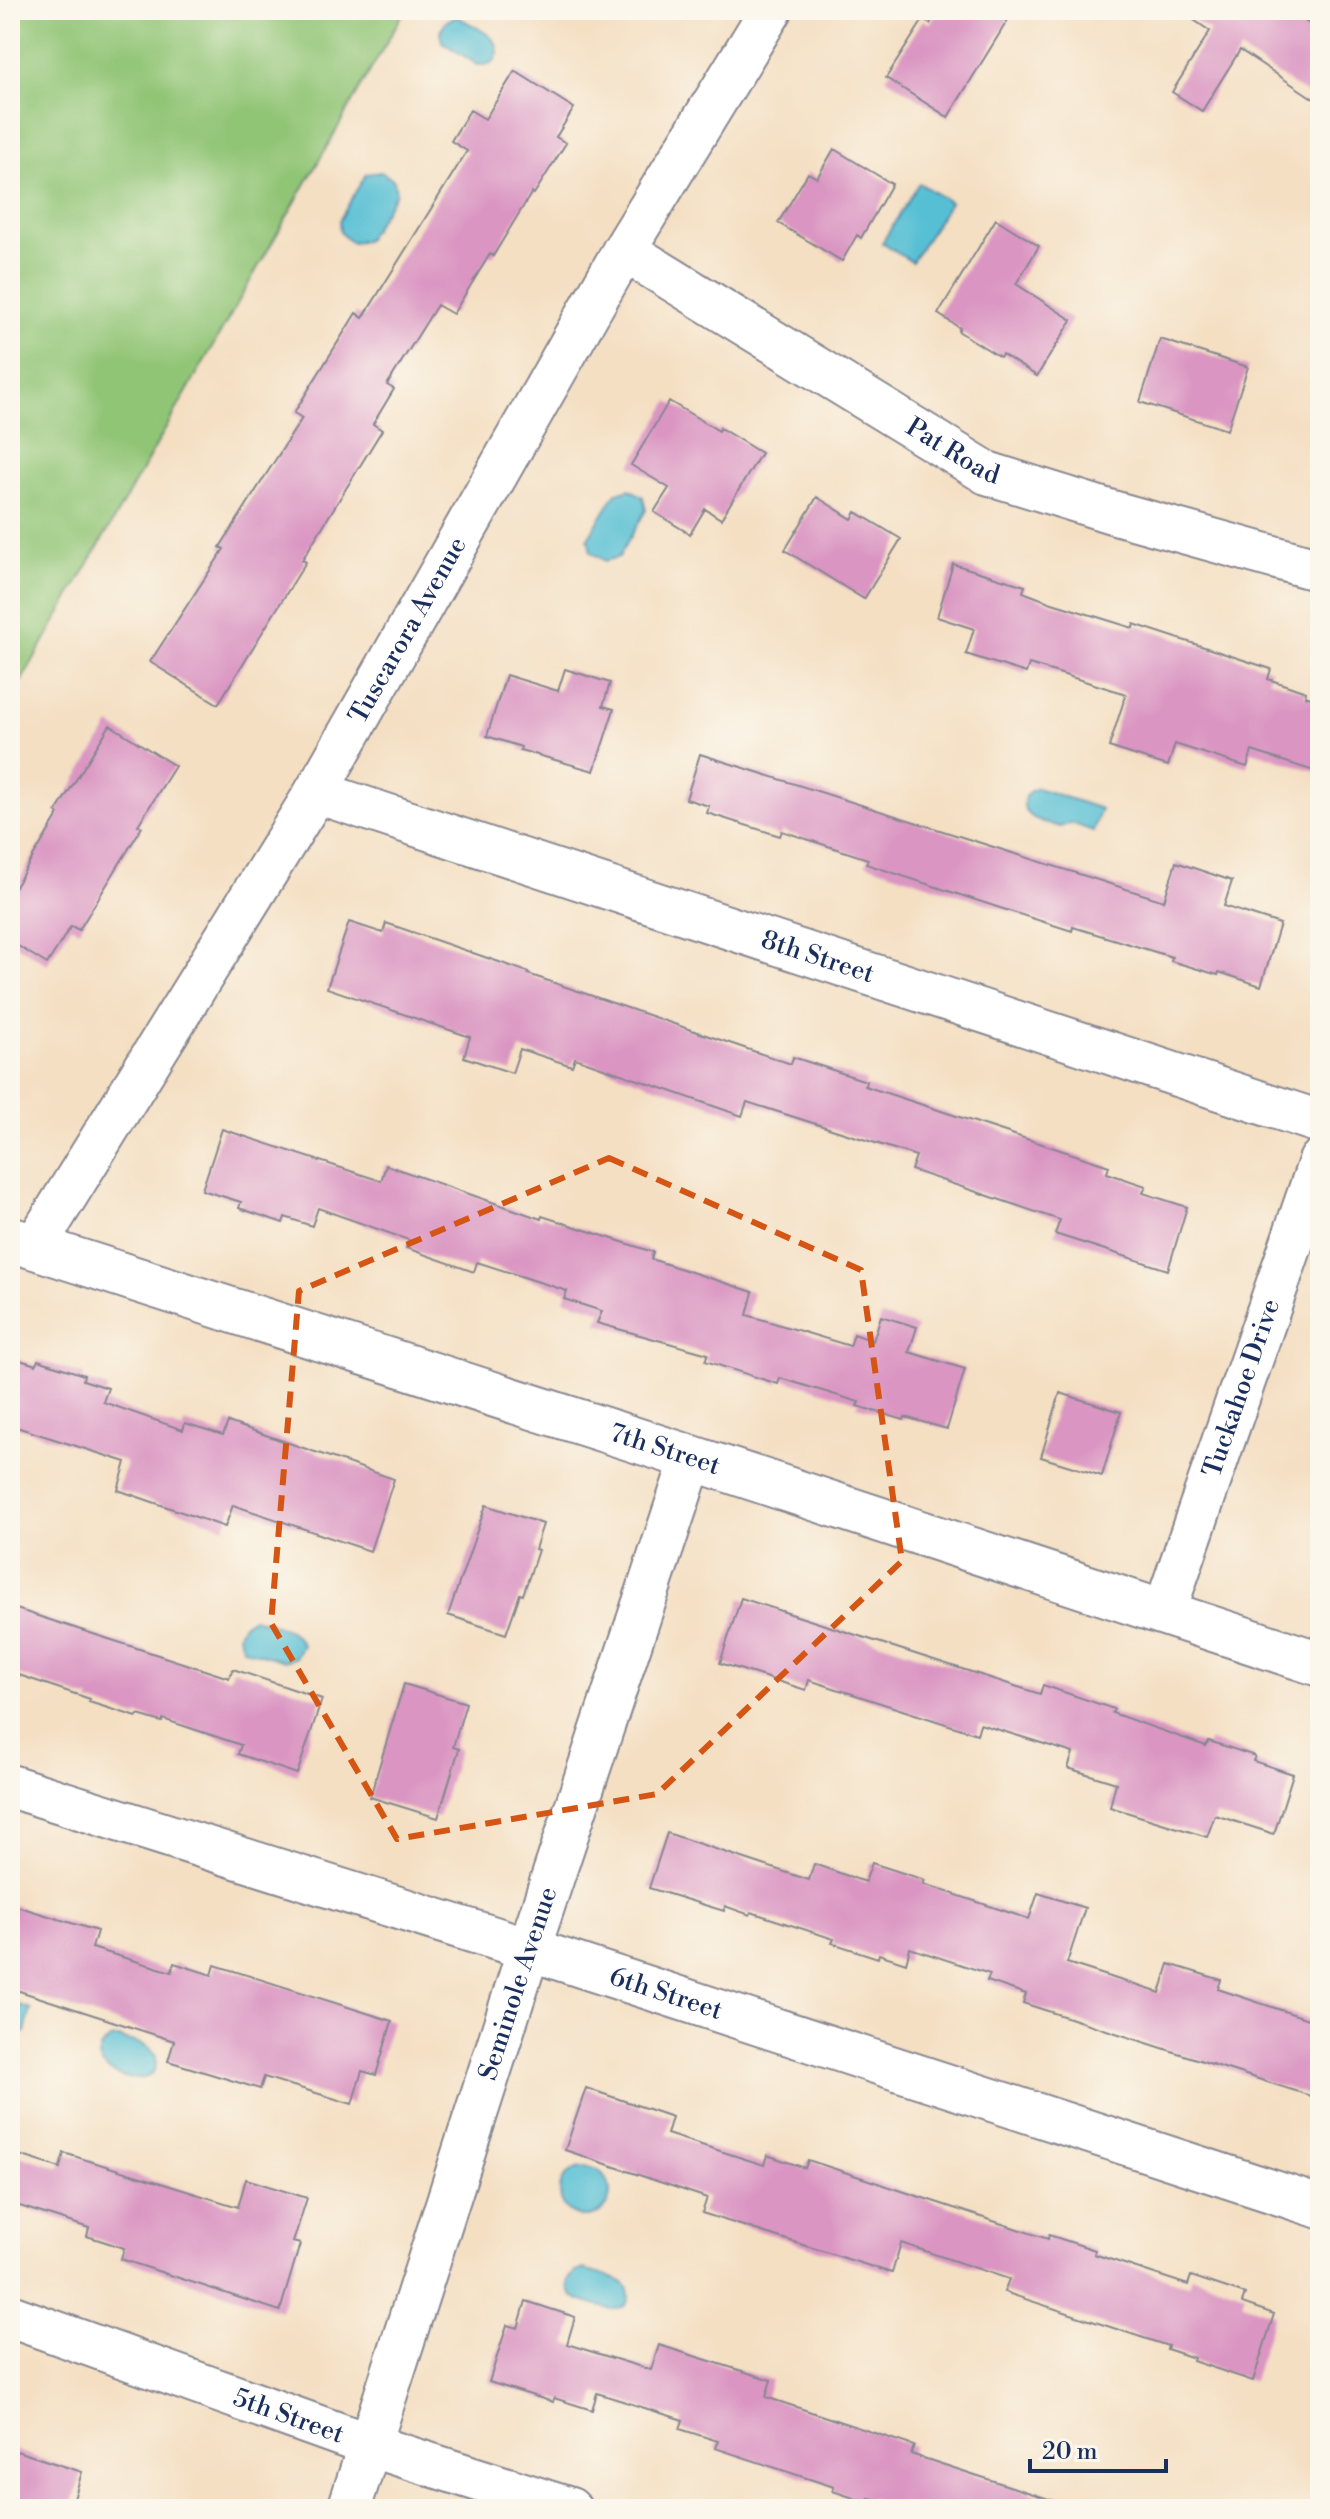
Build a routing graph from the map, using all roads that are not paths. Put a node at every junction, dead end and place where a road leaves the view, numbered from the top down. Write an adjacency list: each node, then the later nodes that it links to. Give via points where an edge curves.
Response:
1 (771, 10): 2 (street, Tuscarora Avenue)
2 (624, 250): 3 (street, Pat Road, via 987,473); 4 (street, Tuscarora Avenue)
3 (1320, 570)
4 (316, 792): 5 (street, 8th Street); 7 (street, Tuscarora Avenue)
5 (1320, 1122)
6 (1320, 1161): 9 (street, Tuckahoe Drive)
7 (23, 1242): 8 (street, 7th Street)
8 (692, 1458): 9 (street, 7th Street); 12 (street, Seminole Avenue)
9 (1164, 1613): 10 (street, 7th Street)
10 (1320, 1664)
11 (10, 1786): 12 (street, 6th Street)
12 (529, 1949): 13 (street, 6th Street); 15 (street, Seminole Avenue)
13 (1320, 2207)
14 (10, 2316): 15 (street, 5th Street)
15 (369, 2445): 16 (street, Seminole Avenue); 17 (street, 5th Street)
16 (349, 2509)
17 (570, 2509)

